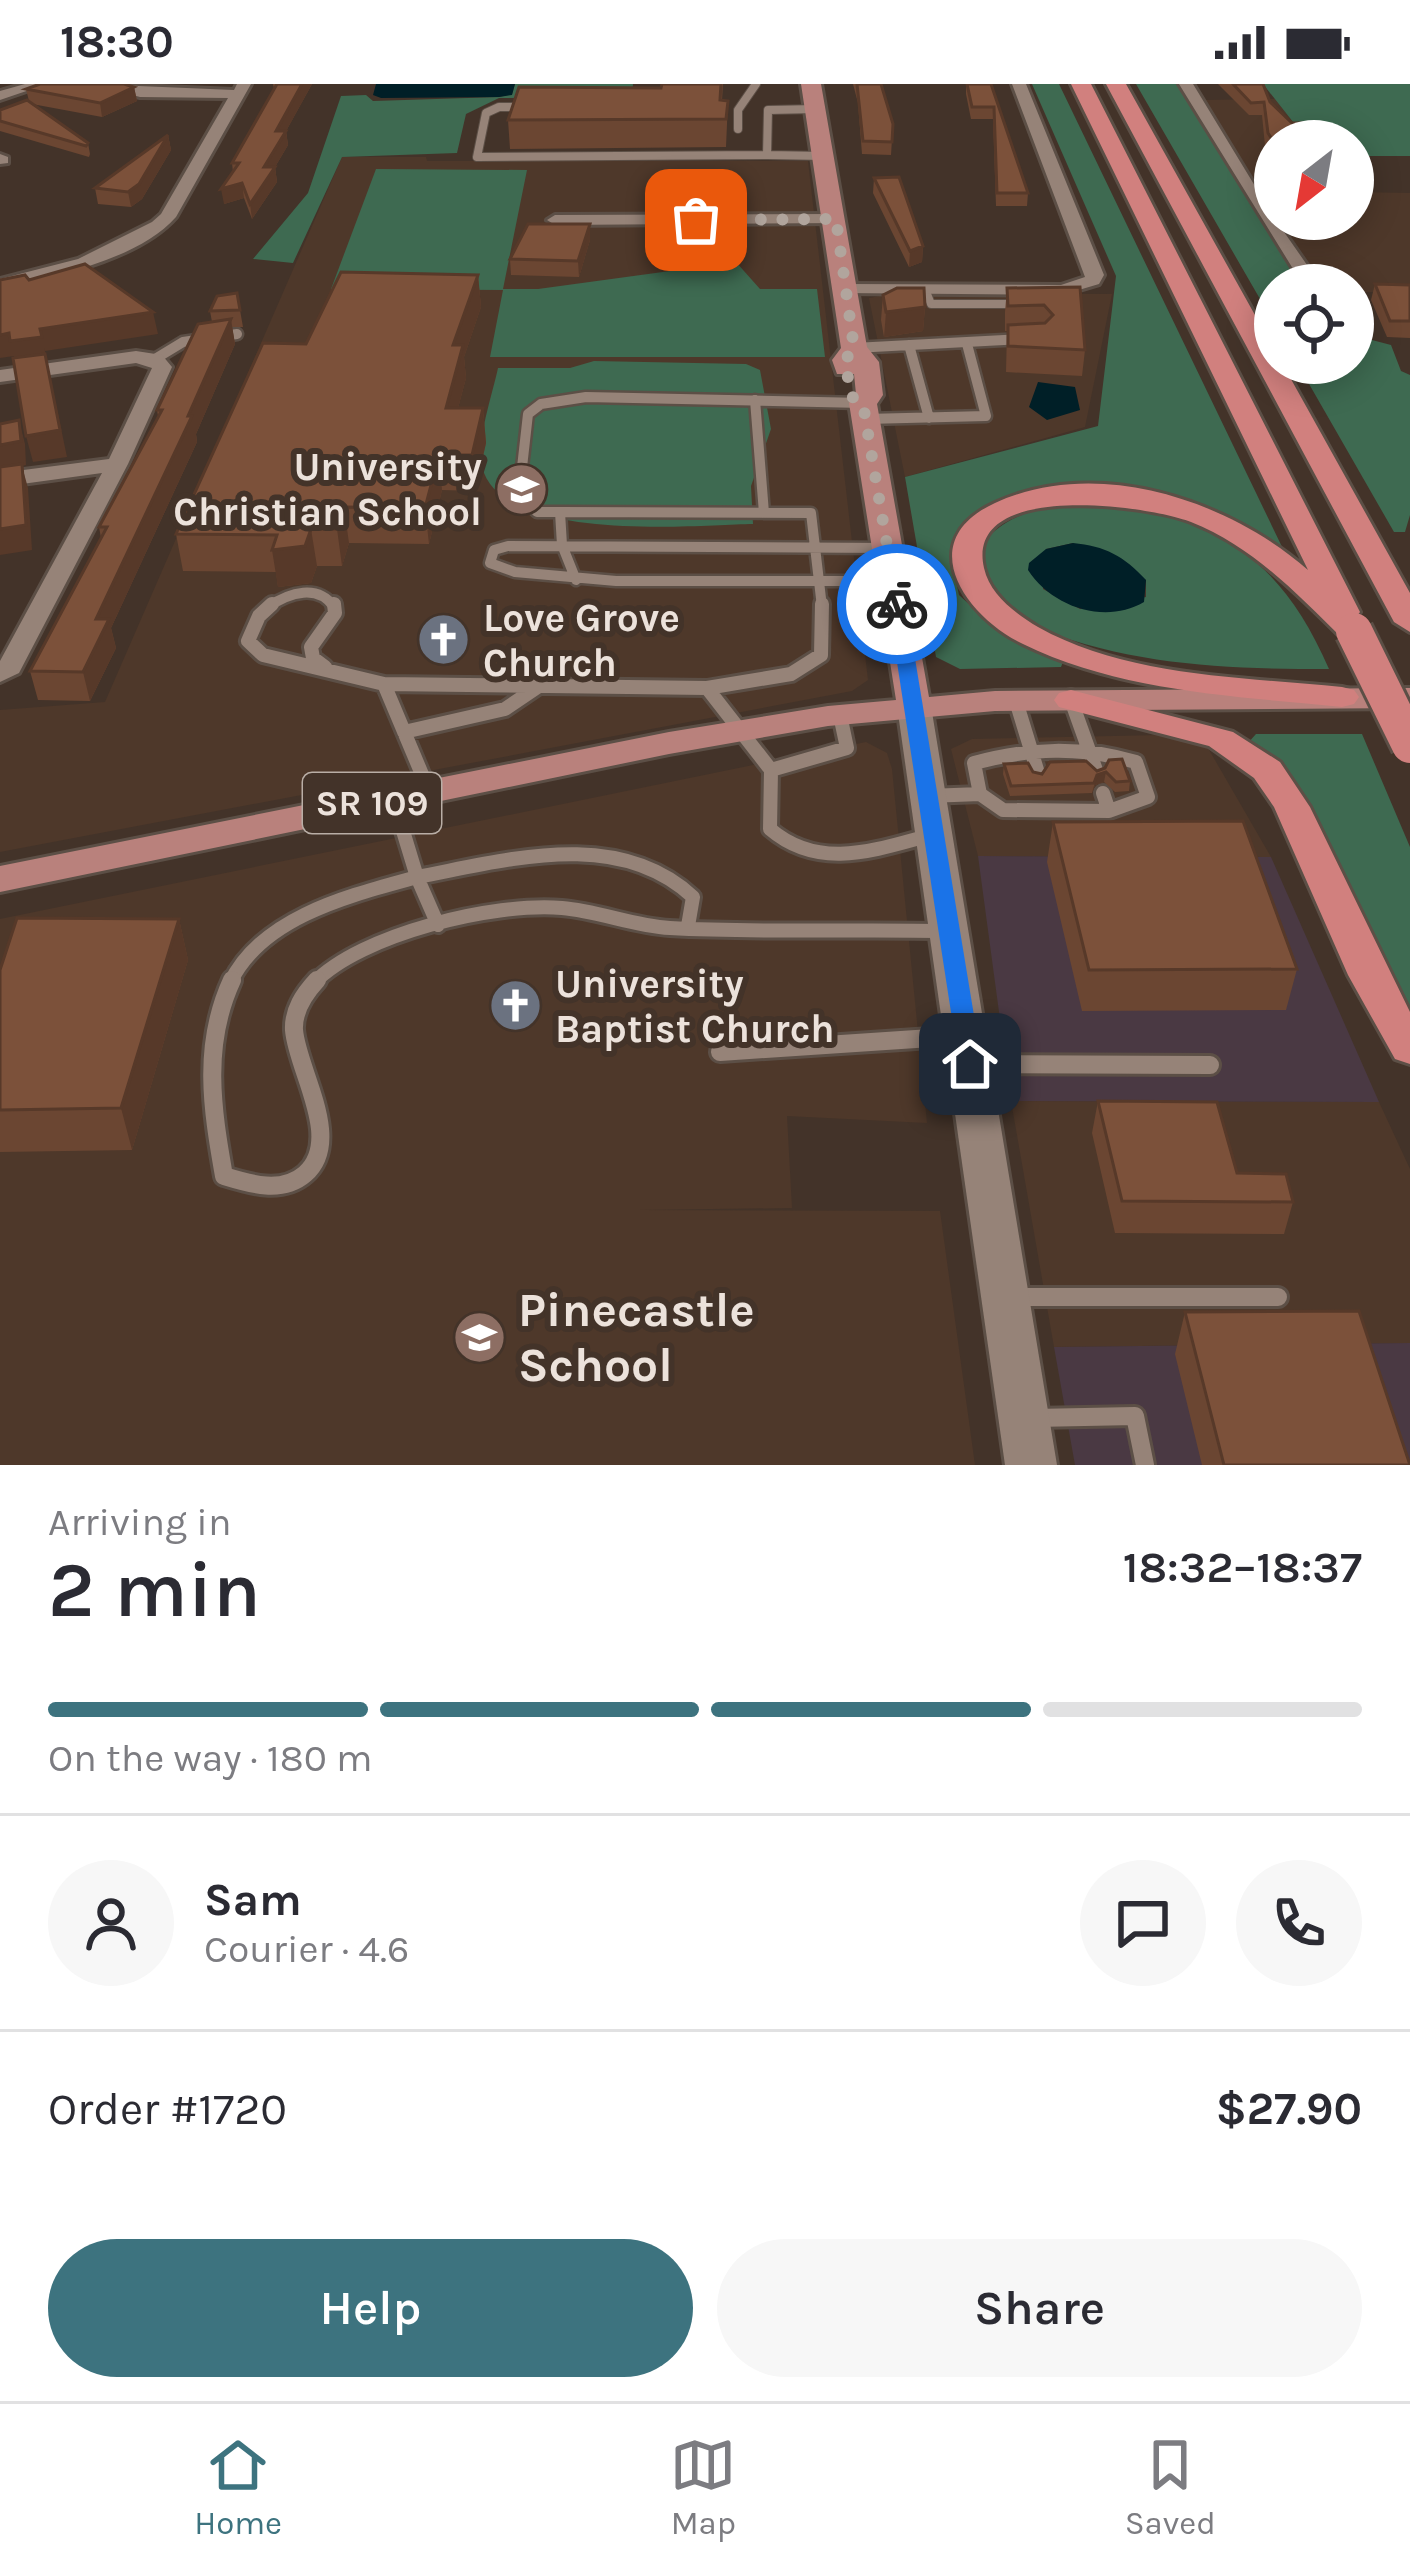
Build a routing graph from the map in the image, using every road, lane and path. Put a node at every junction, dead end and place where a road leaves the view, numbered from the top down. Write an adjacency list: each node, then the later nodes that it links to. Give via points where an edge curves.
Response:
1 (40, 84): 10 (street)
2 (98, 84): 9 (street, via 140,93)
3 (756, 84): 12 (lane)
4 (811, 84): 14 (main road)
5 (1019, 84): 23 (street, via 1096,275 1081,295)
6 (1082, 84): 46 (highway)
7 (1116, 84): 45 (highway)
8 (1186, 84): 20 (street)
9 (242, 89): 21 (street, via 158,226 84,263)
10 (0, 97)
11 (538, 106): 15 (lane, via 486,113 477,157)
12 (737, 110): 13 (lane); 15 (lane)
13 (768, 110): 14 (lane); 16 (lane)
14 (816, 110): 17 (main road)
15 (739, 155): 16 (lane)
16 (767, 155): 17 (lane)
17 (825, 156): 18 (main road)
18 (836, 219): 19 (street); 22 (main road)
19 (555, 220)
20 (1299, 264)
21 (0, 284)
22 (848, 289): 23 (street, via 923,299); 29 (main road)
23 (1027, 297): 24 (lane)
24 (1065, 304)
25 (237, 334): 30 (lane, via 184,342)
26 (1040, 339): 27 (lane)
27 (967, 344): 28 (lane); 34 (lane, via 986,416)
28 (909, 345): 29 (lane); 34 (lane)
29 (854, 348): 33 (main road, via 845,360 851,396)
30 (155, 359): 31 (street); 35 (street, via 162,367 155,386)
31 (0, 376)
32 (755, 400): 33 (lane); 37 (lane, via 586,397 541,404 528,414 519,494 537,512); 38 (lane)
33 (864, 411): 34 (lane); 41 (main road)
34 (929, 418)
35 (116, 464): 36 (street); 48 (street)
36 (0, 480)
37 (560, 512): 38 (lane); 39 (lane)
38 (764, 513): 40 (lane, via 811,514)
39 (562, 545): 40 (lane); 42 (lane); 42 (lane, via 508,545 494,550 490,563)
40 (816, 547): 41 (lane); 43 (lane)
41 (887, 548): 44 (main road)
42 (576, 580): 43 (lane)
43 (822, 581): 44 (lane); 51 (lane, via 821,655 790,674)
44 (893, 581): 56 (main road)
45 (1410, 622)
46 (1354, 632): 52 (highway, via 1236,531 1160,504 1100,495 1035,500 983,522 966,542 964,570 975,592 1032,636 1142,670); 60 (highway, bridge)
47 (325, 667): 47 (lane, via 311,647 335,614 334,602 297,592 264,608 249,633 252,647 280,661); 49 (lane)
48 (0, 674)
49 (384, 684): 50 (lane); 59 (lane)
50 (542, 684): 51 (lane); 59 (lane, via 505,709)
51 (707, 688): 58 (lane)
52 (1342, 697): 53 (main road, SR 109); 54 (main road, SR 109)
53 (1410, 698)
54 (1071, 700): 55 (main road, SR 109); 61 (lane); 76 (highway, via 1221,739 1267,770)
55 (1016, 701): 56 (main road, SR 109); 62 (lane)
56 (914, 706): 57 (main road, SR 109); 70 (main road)
57 (840, 715): 58 (main road, SR 109); 63 (lane, via 847,748)
58 (744, 730): 63 (lane); 68 (main road, SR 109)
59 (404, 731): 68 (lane)
60 (1410, 745)
61 (1087, 747): 62 (lane); 64 (lane); 69 (lane, via 1136,762 1148,797)
62 (1030, 748): 65 (lane); 67 (lane, via 974,763)
63 (771, 770): 70 (lane, via 770,829 806,853 831,857)
64 (1096, 770)
65 (1038, 772)
66 (1103, 793): 69 (lane)
67 (980, 794): 69 (lane, via 1004,811 1042,803); 70 (lane)
68 (411, 795): 71 (lane); 72 (main road, SR 109)
69 (1108, 811)
70 (931, 815): 75 (main road)
71 (417, 877): 73 (lane); 73 (lane, via 356,891 278,928 218,999 209,1034 211,1119 224,1176 288,1186 310,1172 321,1145 294,1030 305,992 350,955); 74 (lane, via 582,853 645,863 683,882 695,909)
72 (0, 878)
73 (438, 926): 74 (lane, via 552,906)
74 (688, 926): 75 (lane)
75 (950, 931): 77 (main road)
76 (1410, 1048)
77 (968, 1050): 78 (lane); 79 (lane); 80 (main road)
78 (720, 1052)
79 (1210, 1065)
80 (1008, 1297): 81 (lane); 82 (main road)
81 (1278, 1297)
82 (1023, 1418): 83 (main road); 84 (lane, via 1135,1416)
83 (1031, 1465)
84 (1145, 1465)

